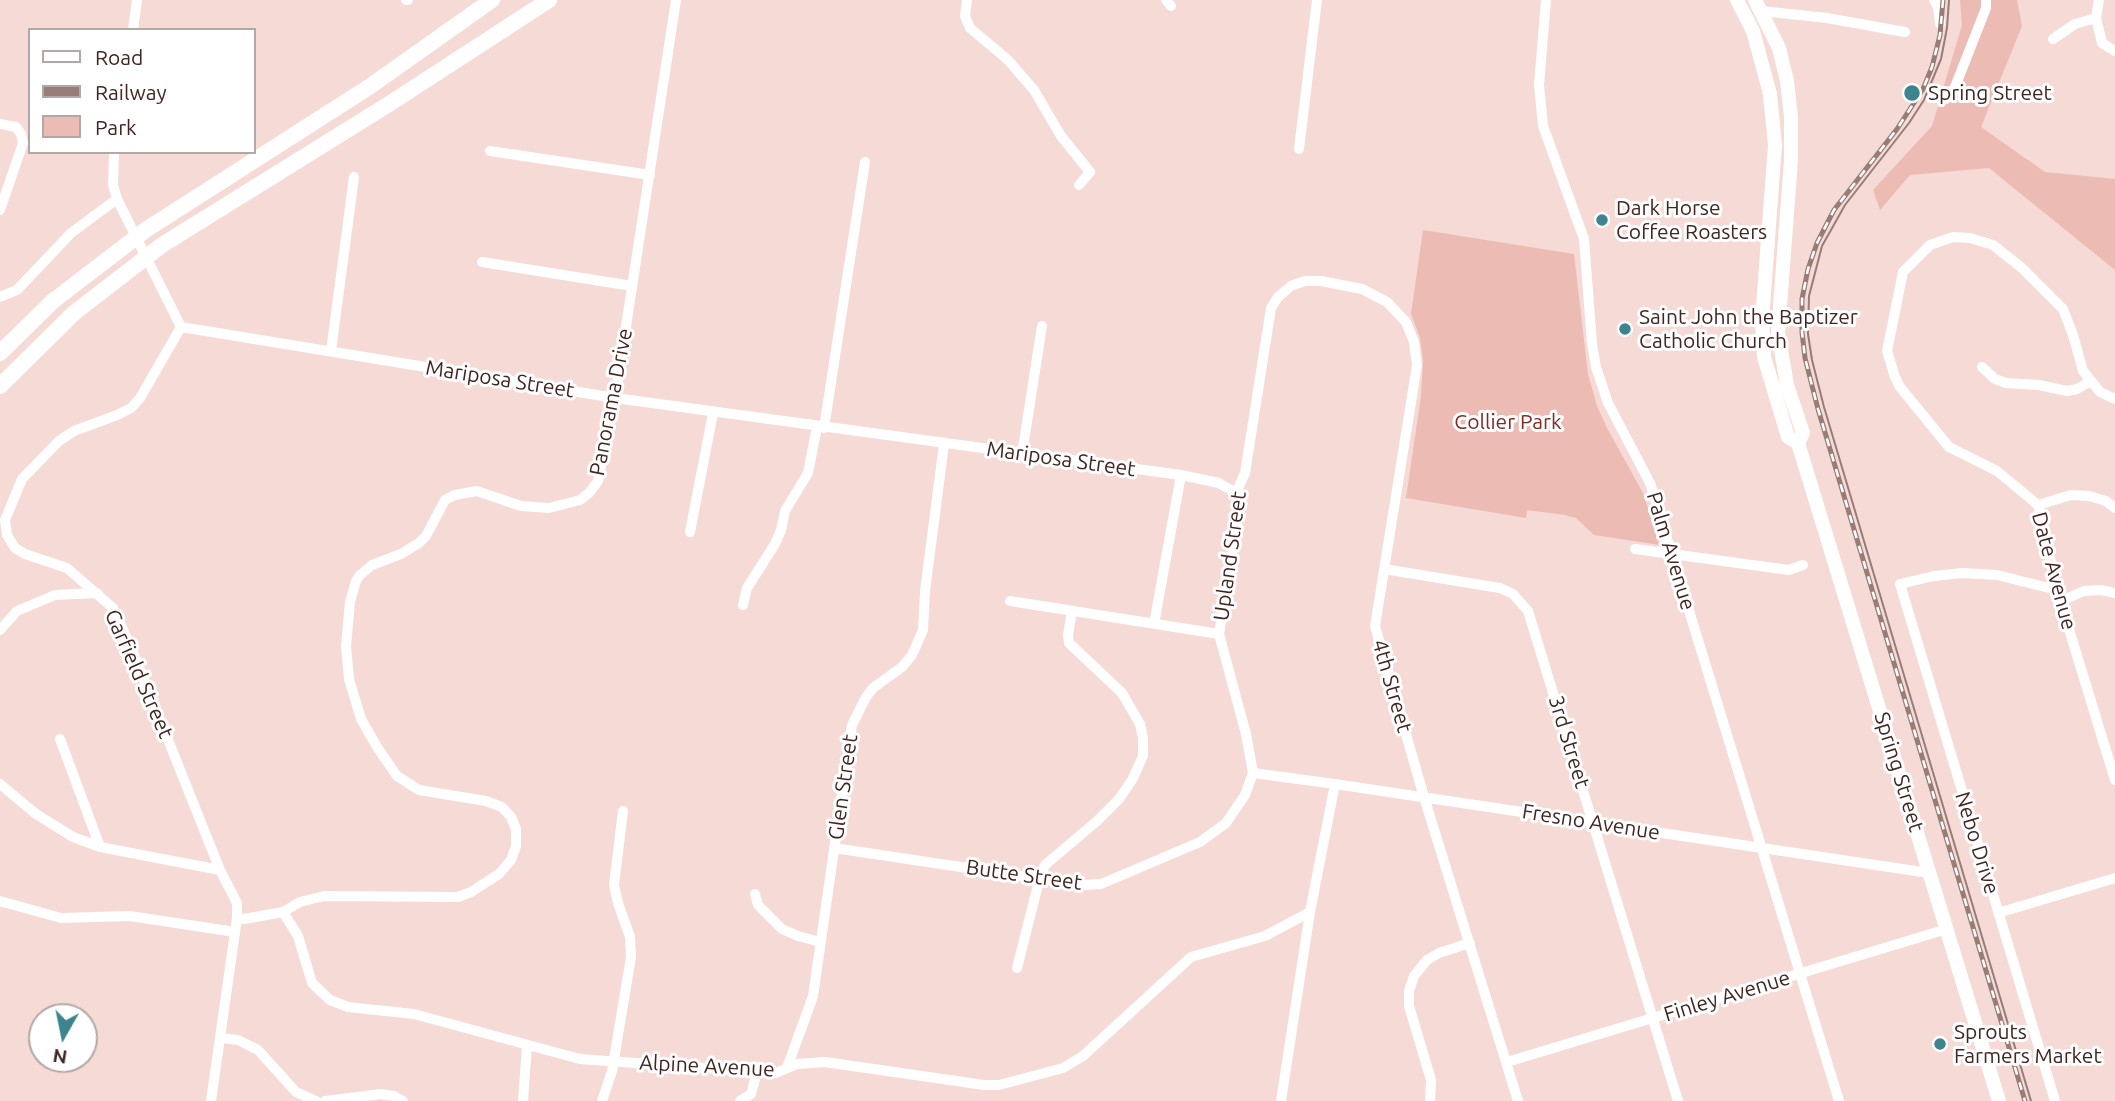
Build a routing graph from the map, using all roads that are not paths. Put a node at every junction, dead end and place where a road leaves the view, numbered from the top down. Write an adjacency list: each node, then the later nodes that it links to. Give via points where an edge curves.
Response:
1 (137, 0): 15 (street)
2 (492, 0): 37 (highway, via 369,87 138,236 53,301)
3 (549, 0): 40 (highway, via 162,245 74,313)
4 (676, 0): 25 (street, Panorama Drive)
5 (967, 0): 27 (street, via 965,16 970,27 1034,90 1061,136 1090,172)
6 (1317, 0): 21 (street)
7 (1546, 0): 54 (street, Palm Avenue, via 1539,85 1544,125 1584,239 1597,367 1608,403 1650,483)
8 (1737, 0): 45 (main road, Spring Street, via 1753,31 1770,94 1775,145 1762,320 1765,357 1788,437)
9 (1934, 0): 14 (street)
10 (1986, 0): 19 (street, via 1955,87 1946,99)
11 (2099, 0): 13 (street)
12 (1758, 5): 16 (street); 45 (main road, Spring Street, via 1779,48 1791,117 1779,332 1785,375 1803,433)
13 (2096, 18): 17 (street, via 2075,24); 18 (street, via 2102,43)
14 (1940, 24)
15 (133, 28)
16 (1905, 32)
17 (2053, 39)
18 (2115, 51)
19 (1936, 94)
20 (0, 124): 29 (street, via 16,127 23,144)
21 (1299, 149)
22 (490, 151): 25 (street)
23 (114, 154): 28 (street)
24 (865, 162): 44 (street)
25 (649, 175): 32 (street, Panorama Drive)
26 (354, 177): 36 (street)
27 (1079, 185)
28 (117, 198): 33 (street, via 71,233 17,290); 35 (street)
29 (0, 210)
30 (482, 262): 32 (street)
31 (1314, 280): 49 (street, Upland Street, via 1291,286 1271,308 1245,473); 56 (street, 4th Street, via 1375,294 1406,322 1414,342 1417,365)
32 (632, 286): 41 (street, Panorama Drive)
33 (0, 297)
34 (1042, 326): 47 (street)
35 (181, 327): 36 (street, Mariposa Street); 57 (street, Garfield Street, via 131,408 59,441 22,479 5,520 15,548 67,568)
36 (331, 351): 41 (street, Mariposa Street)
37 (0, 353)
38 (1982, 367): 39 (street, via 2006,383 2067,391)
39 (2091, 381): 42 (street); 50 (street, Date Avenue, via 2083,371 2063,309 1993,245 1953,237 1930,245 1903,272 1887,351 1900,387 1949,447 1997,471)
40 (0, 386)
41 (615, 398): 43 (street, Mariposa Street); 83 (street, Panorama Drive, via 601,474 585,497 540,509 477,491 455,495 445,500 419,544 360,575 350,602 346,638 349,679 361,719 377,747 397,776 419,790 502,807 516,829 511,860 499,874 458,897 324,896)
42 (2115, 399)
43 (713, 412): 44 (street, Mariposa Street); 52 (street)
44 (820, 427): 46 (street, Mariposa Street); 61 (street, via 808,473 785,512 775,544 747,588)
45 (1798, 443): 78 (main road, Spring Street)
46 (944, 444): 47 (street, Mariposa Street); 75 (street, Glen Street, via 923,630 912,655 873,688 852,725)
47 (1022, 454): 48 (street, Mariposa Street)
48 (1181, 475): 49 (street, Mariposa Street, via 1219,483); 63 (street)
49 (1236, 493): 65 (street, Upland Street, via 1239,513)
50 (2038, 505): 51 (street, via 2071,495 2106,501); 59 (street, Date Avenue)
51 (2115, 508)
52 (690, 531)
53 (1636, 549): 54 (street)
54 (1673, 554): 55 (street, via 1789,570); 76 (street, Palm Avenue)
55 (1803, 565)
56 (1384, 569): 71 (street, 4th Street, via 1375,626); 73 (street, 3rd Street, via 1500,588 1513,594 1528,611)
57 (97, 593): 64 (street, via 55,595 18,611); 77 (street, Garfield Street, via 118,618)
58 (2115, 593): 59 (street, via 2101,590)
59 (2059, 596): 68 (street, Date Avenue); 85 (street, Nebo Drive, via 1997,575 1962,573 1900,584)
60 (1010, 601): 62 (street)
61 (743, 605)
62 (1072, 611): 63 (street); 79 (street, via 1069,643 1122,693 1140,724 1143,756 1119,799 1045,865)
63 (1154, 624): 65 (street)
64 (0, 630)
65 (1219, 634): 67 (street, Upland Street)
66 (60, 738): 74 (street)
67 (1253, 773): 70 (street, Fresno Avenue); 79 (street, Butte Street, via 1233,814 1200,842 1101,884)
68 (2115, 780)
69 (0, 784): 74 (street, via 36,814)
70 (1335, 784): 71 (street, Fresno Avenue); 84 (street)
71 (1424, 797): 73 (street, Fresno Avenue); 90 (street, 4th Street)
72 (623, 811): 96 (street, via 614,885 630,937 631,957)
73 (1593, 822): 76 (street, Fresno Avenue); 93 (street, 3rd Street)
74 (100, 847): 77 (street)
75 (834, 848): 79 (street, Butte Street); 89 (street, Glen Street)
76 (1763, 848): 78 (street, Fresno Avenue); 92 (street, Palm Avenue)
77 (220, 870): 86 (street, Garfield Street, via 237,903)
78 (1930, 873): 87 (main road, Spring Street)
79 (1040, 877): 91 (street)
80 (2115, 878): 85 (street)
81 (754, 894): 89 (street, via 758,905 782,929)
82 (0, 901): 88 (street, via 61,918 130,916)
83 (283, 912): 86 (street); 95 (street, Alpine Avenue, via 298,936 312,983 330,1000 348,1007 414,1014)
84 (1310, 912): 98 (street, Alpine Avenue, via 1265,936 1191,957 1083,1056 1063,1068 999,1085 825,1062); 107 (street)
85 (1998, 913): 113 (street, Nebo Drive)
86 (237, 918): 88 (street, Garfield Street)
87 (1947, 929): 92 (street, Finley Avenue); 112 (main road, Spring Street)
88 (235, 932): 94 (street, Garfield Street)
89 (820, 942): 98 (street, Glen Street, via 813,996)
90 (1470, 943): 97 (street, 4th Street); 108 (street, via 1427,960 1409,991 1409,1006 1431,1080)
91 (1017, 968)
92 (1800, 973): 93 (street, Finley Avenue); 111 (street, Palm Avenue)
93 (1652, 1018): 97 (street, Finley Avenue); 110 (street, 3rd Street)
94 (221, 1038): 100 (street, Garfield Street); 101 (street, via 258,1050 296,1092)
95 (527, 1046): 96 (street, Alpine Avenue, via 580,1059); 104 (street)
96 (613, 1061): 99 (street, Alpine Avenue); 105 (street)
97 (1507, 1062): 109 (street, 4th Street)
98 (787, 1068): 99 (street, Alpine Avenue, via 776,1073)
99 (757, 1072): 106 (street, via 751,1094)
100 (211, 1101)
101 (316, 1101)
102 (325, 1101): 103 (street, via 381,1094)
103 (403, 1101)
104 (523, 1101)
105 (602, 1101)
106 (740, 1101)
107 (1281, 1101)
108 (1430, 1101)
109 (1518, 1101)
110 (1678, 1101)
111 (1839, 1101)
112 (1999, 1101)
113 (2055, 1101)

